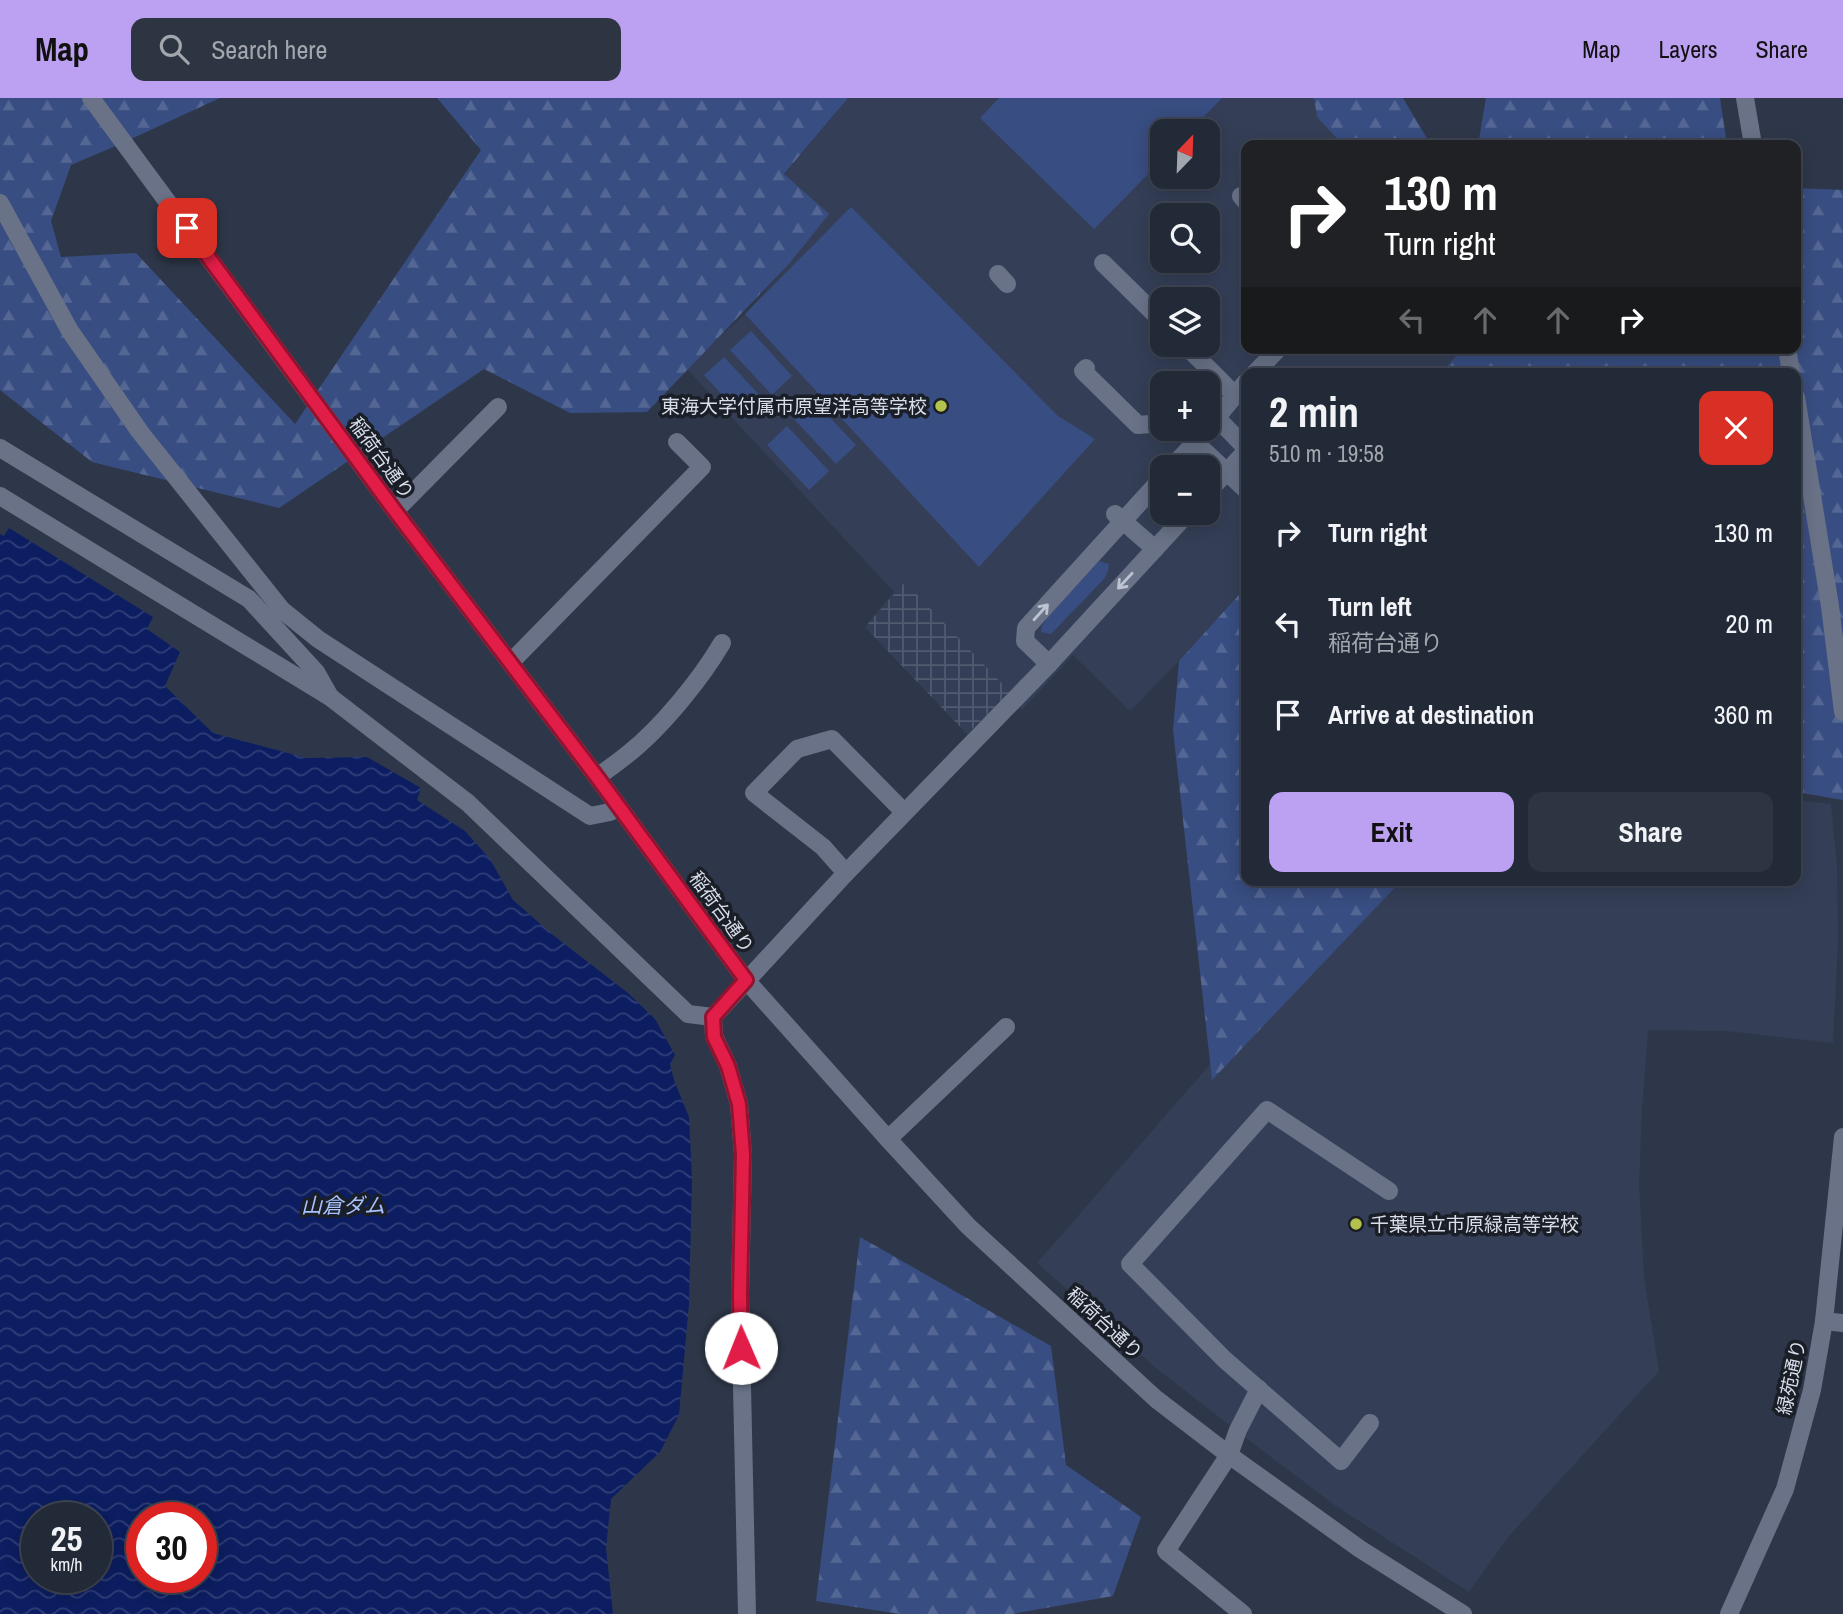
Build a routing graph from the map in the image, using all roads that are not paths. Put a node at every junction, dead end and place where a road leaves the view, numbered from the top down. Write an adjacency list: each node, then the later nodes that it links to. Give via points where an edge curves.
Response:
1 (91, 98): 28 (street, 稲荷台通り)
2 (1745, 98): 3 (street)
3 (1752, 140)
4 (0, 203): 38 (street, via 69,331 140,432 282,610 318,639 590,816)
5 (1103, 264): 6 (street)
6 (1150, 320)
7 (1273, 354): 10 (street)
8 (1200, 357): 11 (street)
9 (1086, 368): 14 (street, via 1083,371 1138,425)
10 (1260, 368)
11 (1240, 388): 13 (street)
12 (498, 407): 28 (street)
13 (1220, 414)
14 (1150, 424)
15 (1801, 428): 36 (street)
16 (1220, 431): 20 (street)
17 (1194, 441): 25 (street)
18 (1196, 441): 22 (street)
19 (677, 442): 33 (street, via 702,467)
20 (1241, 446)
21 (0, 448): 35 (street, via 249,599 316,672)
22 (1183, 455)
23 (1241, 455): 24 (street)
24 (1220, 478)
25 (1241, 486)
26 (1150, 489): 29 (street)
27 (0, 496): 35 (street)
28 (395, 511): 33 (street, 稲荷台通り)
29 (1119, 518): 31 (street); 34 (street, one-way to 29, via 1025,641 1026,628)
30 (1177, 525): 31 (street)
31 (1155, 549): 34 (street, one-way to 34)
32 (723, 643): 37 (street, via 663,721)
33 (511, 662): 37 (street, 稲荷台通り)
34 (1049, 664): 39 (street)
35 (330, 696): 42 (street, via 468,803 688,1014)
36 (1843, 712)
37 (597, 777): 38 (street, 稲荷台通り)
38 (619, 807): 41 (street, 稲荷台通り)
39 (904, 812): 40 (street); 40 (street, via 832,739 797,749 754,793 823,847)
40 (846, 873): 41 (street)
41 (746, 980): 42 (street); 45 (street, 稲荷台通り)
42 (713, 1017): 52 (street, via 714,1037 739,1104 743,1155 740,1294)
43 (1006, 1027): 45 (street)
44 (1843, 1137): 47 (street, 緑苑通り)
45 (888, 1139): 51 (street, 稲荷台通り, via 968,1226 1156,1399)
46 (1389, 1191): 49 (street, via 1267,1110 1130,1264)
47 (1824, 1321): 48 (street); 55 (street, 緑苑通り, via 1812,1390 1785,1489)
48 (1843, 1323)
49 (1259, 1389): 50 (street, via 1341,1461); 51 (street)
50 (1370, 1423)
51 (1229, 1455): 53 (street, via 1166,1550); 54 (street, 稲荷台通り, via 1360,1549)
52 (747, 1614)
53 (1243, 1614)
54 (1463, 1614)
55 (1729, 1614)

